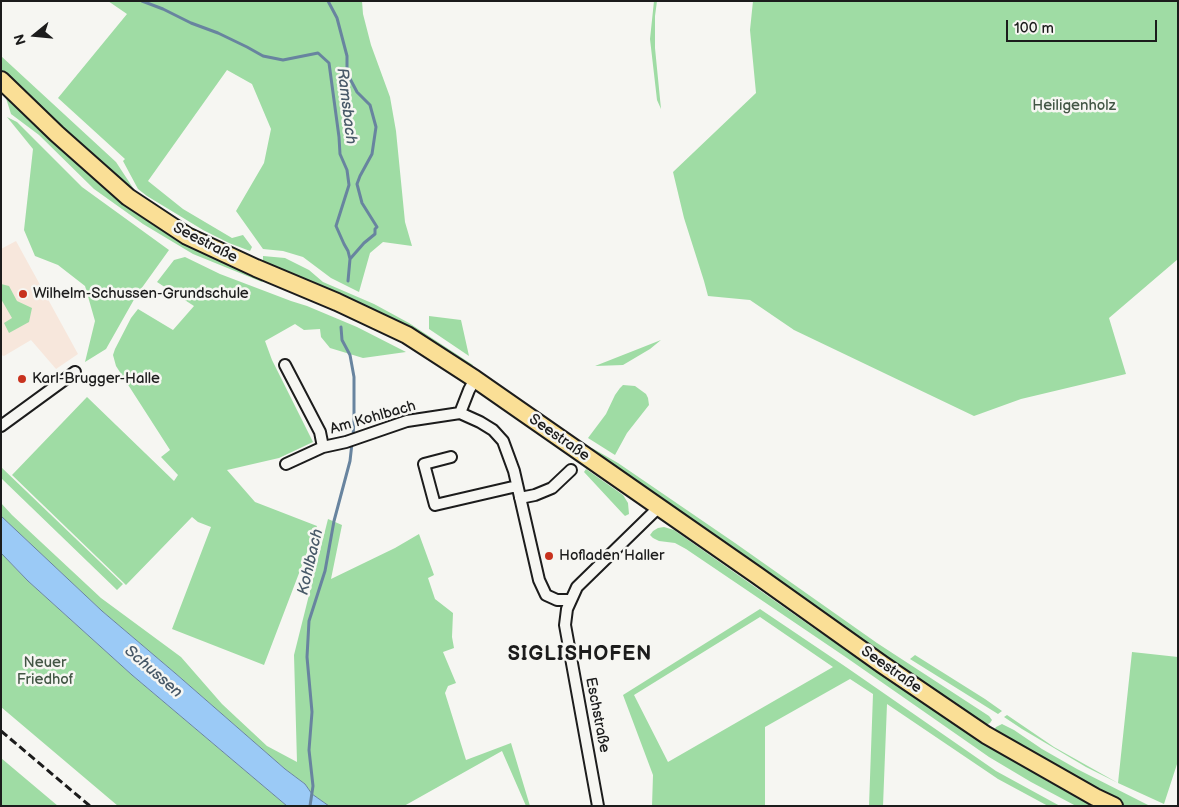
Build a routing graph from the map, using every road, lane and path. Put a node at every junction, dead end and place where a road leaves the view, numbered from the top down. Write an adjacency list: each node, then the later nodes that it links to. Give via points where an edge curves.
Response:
1 (1, 80): 4 (main road, Seestraße, via 128,197 187,236 406,335)
2 (285, 365): 7 (street, Am Kohlbach, via 320,432)
3 (75, 372): 6 (street)
4 (475, 380): 5 (street); 13 (main road, Seestraße)
5 (460, 413): 7 (street, Am Kohlbach, via 408,421); 11 (street, via 480,422 503,441)
6 (1, 426)
7 (323, 447): 9 (street, Am Kohlbach)
8 (451, 457): 11 (street, via 424,464 435,505)
9 (286, 464)
10 (571, 470): 12 (street, via 552,488)
11 (517, 486): 12 (street)
12 (520, 498): 14 (street, via 539,580 546,595 558,600)
13 (658, 506): 14 (street, Eschstraße, via 577,587); 16 (main road, Seestraße, via 986,735)
14 (571, 600): 15 (street, Eschstraße, via 565,625)
15 (598, 806)
16 (1114, 806)

